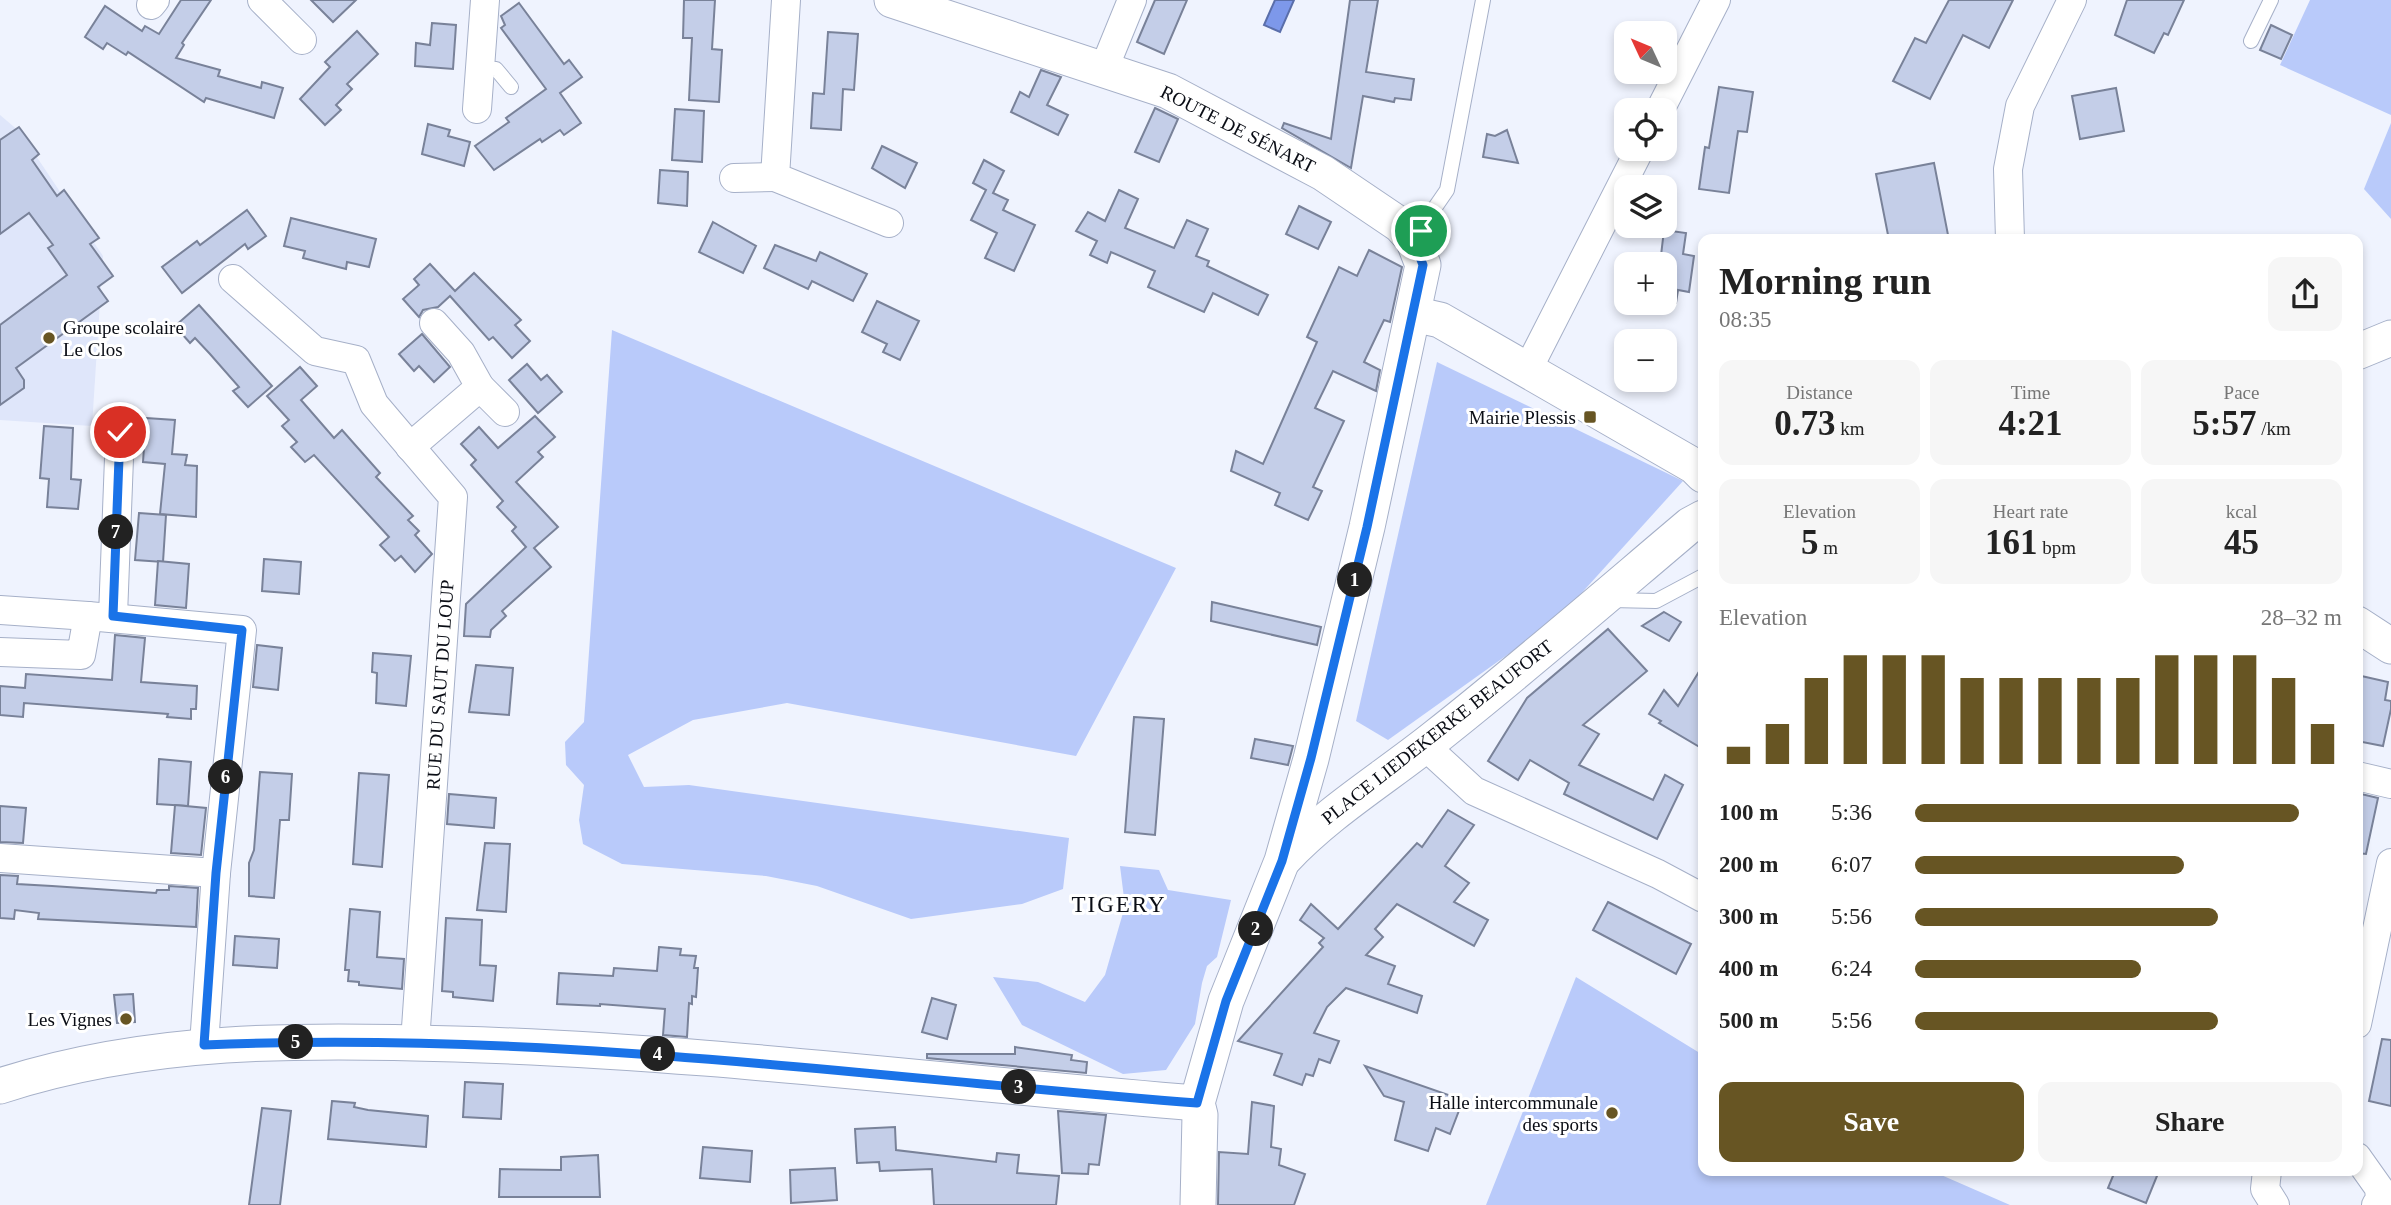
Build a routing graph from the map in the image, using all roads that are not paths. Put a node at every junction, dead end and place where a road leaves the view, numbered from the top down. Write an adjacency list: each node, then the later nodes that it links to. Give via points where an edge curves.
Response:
1 (262, 0): 10 (street)
2 (485, 0): 12 (street)
3 (786, 0): 18 (street)
4 (892, 0): 13 (street, ROUTE DE SÉNART)
5 (1132, 0): 13 (street)
6 (1483, 0): 22 (lane, via 1447,190)
7 (1716, 0): 15 (street)
8 (2072, 0): 21 (street, via 2020,106 2008,169)
9 (2271, 0): 11 (lane)
10 (302, 40)
11 (2251, 41)
12 (480, 68): 14 (lane, via 496,69); 16 (street)
13 (1103, 72): 22 (street, ROUTE DE SÉNART, via 1168,91 1323,173 1400,225)
14 (512, 87)
15 (1666, 98)
16 (477, 109)
17 (1634, 161): 28 (street)
18 (775, 177): 19 (street); 20 (street)
19 (734, 178)
20 (889, 223)
21 (2010, 234)
22 (1413, 239): 24 (street, via 1423,265)
23 (233, 279): 32 (street, RUE DU SAUT DU LOUP, via 316,351 356,360 374,404)
24 (1413, 314): 28 (street, via 1440,320); 46 (street, PLACE LIEDEKERKE BEAUFORT, via 1353,587)
25 (434, 323): 29 (street, via 461,353)
26 (2391, 338): 27 (street)
27 (2363, 350)
28 (1528, 369): 33 (street)
29 (480, 387): 30 (street); 32 (street)
30 (505, 412)
31 (120, 432): 38 (street)
32 (410, 447): 52 (street, RUE DU SAUT DU LOUP, via 453,497)
33 (1698, 470)
34 (1698, 521): 36 (street, PLACE LIEDEKERKE BEAUFORT)
35 (1698, 579): 36 (lane, via 1656,601)
36 (1602, 600): 42 (street, PLACE LIEDEKERKE BEAUFORT)
37 (0, 610): 38 (street)
38 (100, 616): 41 (street, via 81,655); 48 (street, via 242,630)
39 (2363, 628): 40 (street)
40 (2391, 646)
41 (0, 652)
42 (1425, 746): 46 (street, PLACE LIEDEKERKE BEAUFORT, via 1312,829); 49 (street, via 1474,792)
43 (2363, 777): 44 (street)
44 (2391, 783)
45 (0, 858): 48 (street)
46 (1282, 861): 55 (street, via 1226,1001)
47 (2391, 863): 50 (street)
48 (216, 873): 53 (street)
49 (1698, 895)
50 (2373, 956): 51 (street)
51 (2363, 998)
52 (415, 1042): 53 (street); 55 (street, via 612,1050)
53 (204, 1045): 54 (street, via 48,1070)
54 (0, 1086)
55 (1197, 1103): 59 (street)
56 (2363, 1165): 58 (street)
57 (2262, 1176): 60 (street)
58 (2383, 1201)
59 (1198, 1205)
60 (2275, 1205)

